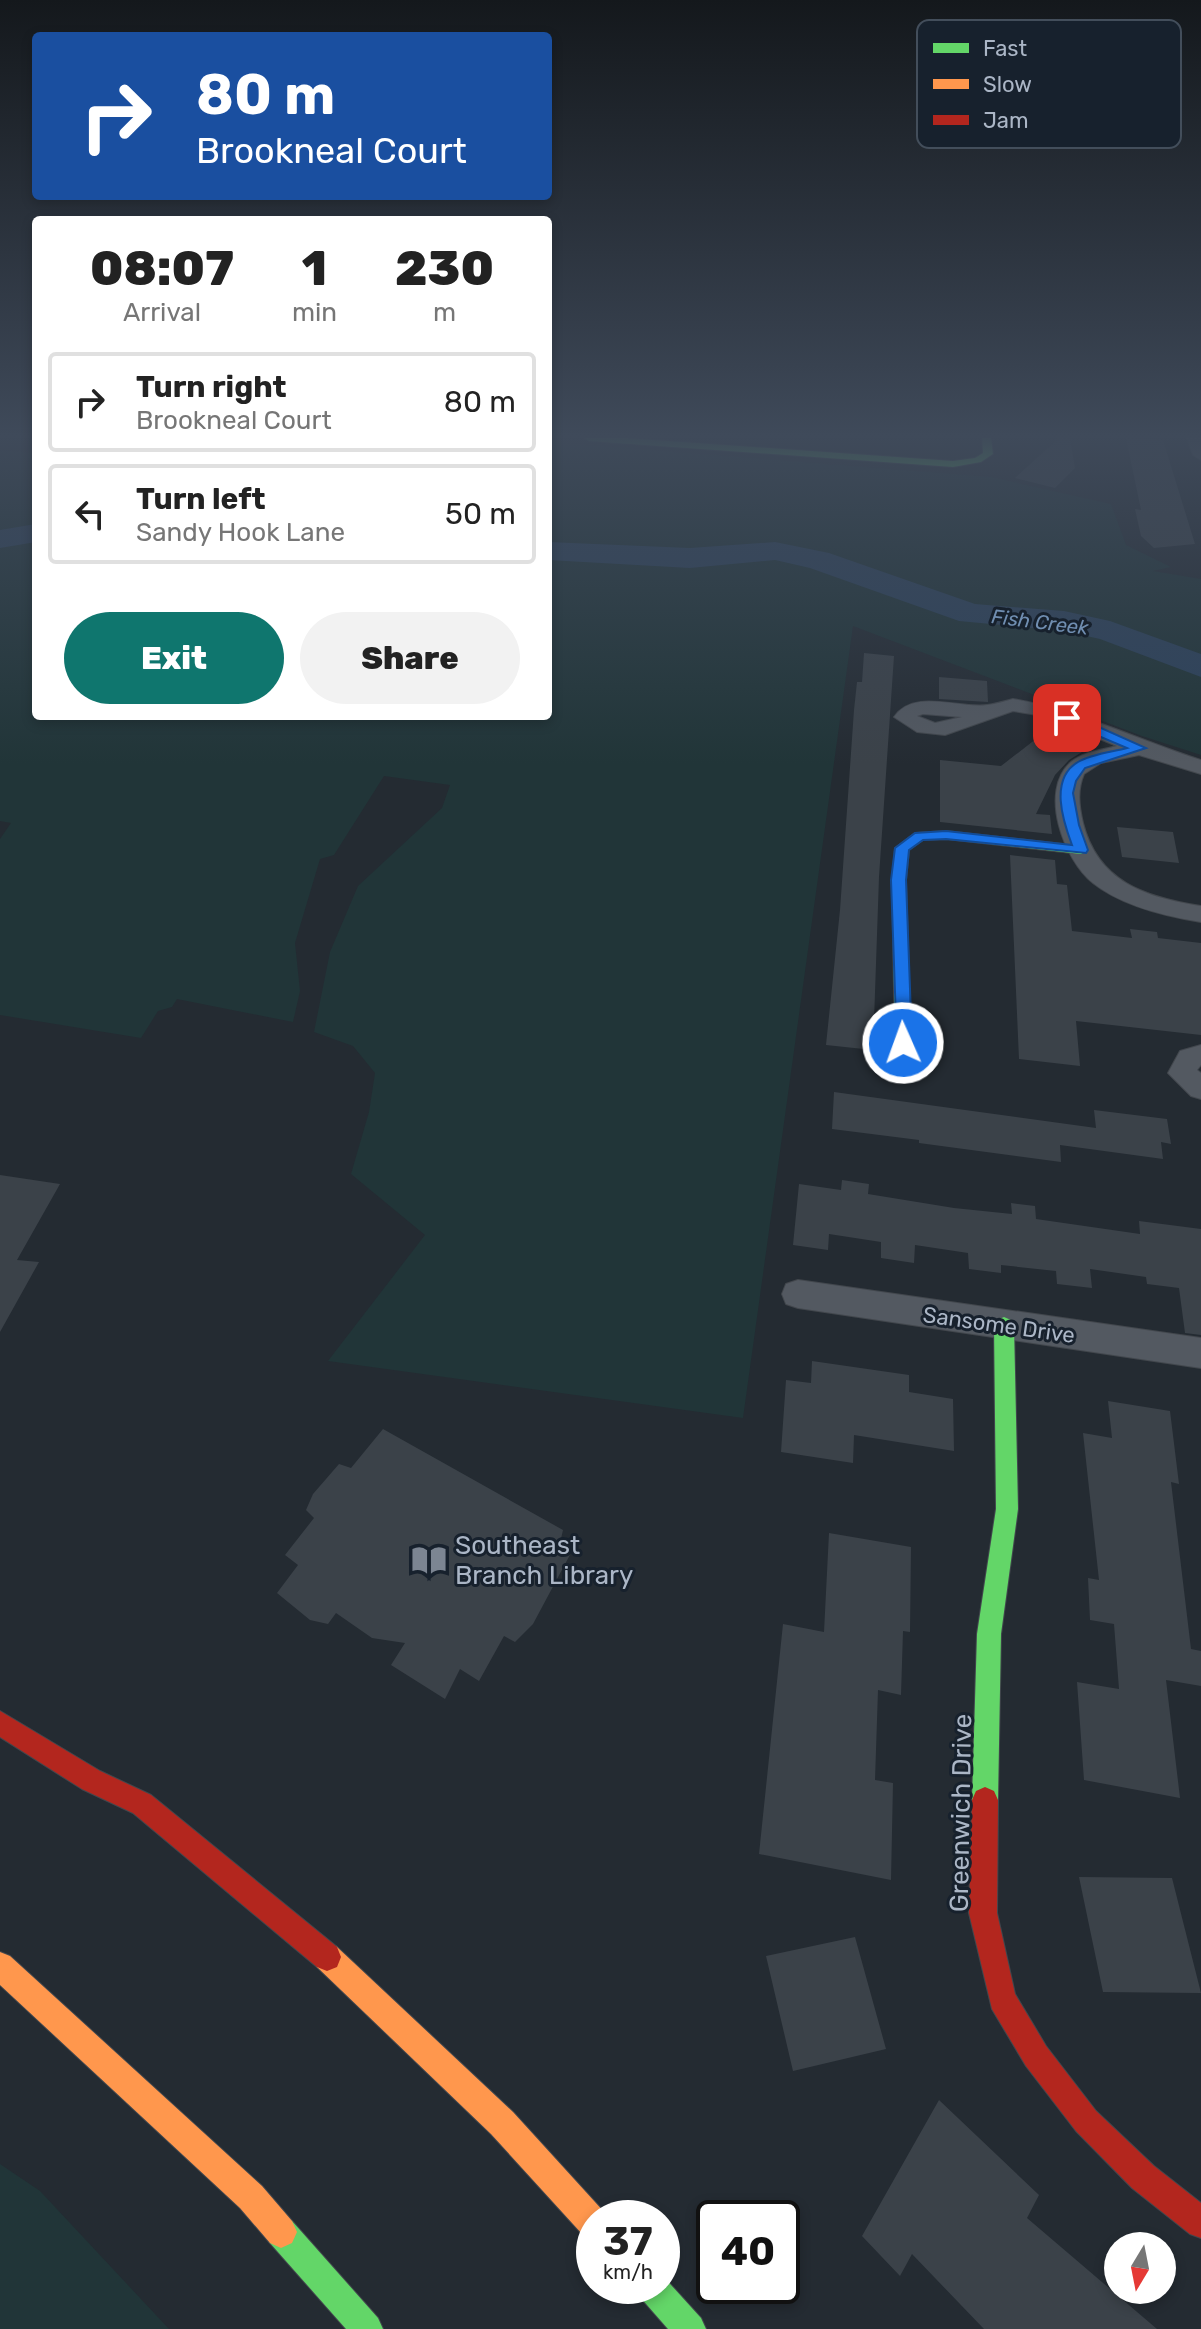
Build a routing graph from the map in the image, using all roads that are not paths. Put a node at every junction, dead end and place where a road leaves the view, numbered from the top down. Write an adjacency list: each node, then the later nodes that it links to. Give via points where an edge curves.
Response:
1 (986, 712): 2 (street, via 1026,705)
2 (1140, 748): 3 (street); 4 (street, via 1081,765 1069,781 1072,825)
3 (1201, 767)
4 (1081, 850): 5 (street, via 1093,870 1125,891 1163,907); 6 (street, via 946,835 920,836 902,848)
5 (1201, 914)
6 (903, 1043)
7 (1201, 1055): 8 (street, via 1190,1058 1182,1073)
8 (1201, 1089)
9 (798, 1294): 10 (street, Sansome Drive)
10 (1004, 1326): 11 (street, Sansome Drive); 15 (street, Greenwich Drive, via 1007,1509 989,1634 983,1913 1002,1999 1036,2056 1086,2121 1143,2177)
11 (1201, 1353)
12 (0, 1723): 14 (street, via 91,1780 142,1804 352,1978 502,2123)
13 (0, 1966): 17 (street, via 251,2197)
14 (576, 2204)
15 (1201, 2223)
16 (667, 2304): 18 (street)
17 (367, 2329)
18 (690, 2329)

